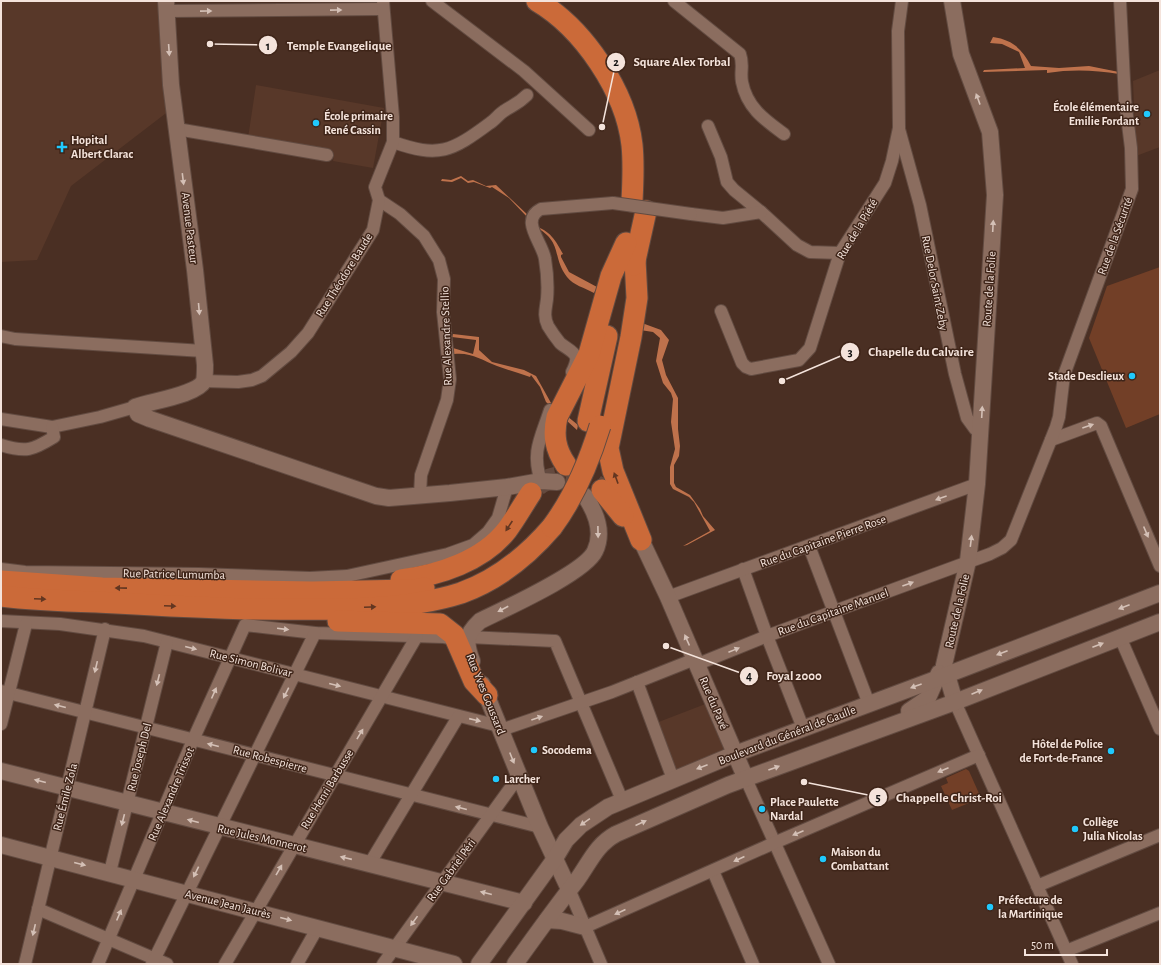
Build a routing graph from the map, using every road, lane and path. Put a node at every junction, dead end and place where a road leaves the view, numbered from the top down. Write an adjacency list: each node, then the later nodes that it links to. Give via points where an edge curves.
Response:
1 (432, 1): 14 (street, via 524,71)
2 (537, 1): 19 (highway, via 578,35 592,51 620,99 632,144)
3 (558, 1): 19 (highway, via 595,34 607,49 635,100 645,138)
4 (674, 1): 15 (street, via 740,54 743,63 743,84 751,104 756,113)
5 (902, 1): 12 (street, Rue de la Piété, via 898,31)
6 (952, 1): 31 (street, Route de la Folie, one-way to 6, via 995,195 990,132 961,54)
7 (1120, 1): 32 (street, Rue de la Sécurité, via 1132,189 1064,375 1059,417)
8 (383, 5): 9 (street, one-way to 8); 16 (street, Rue Théodore Baude)
9 (166, 6): 13 (street, Avenue Pasteur, one-way to 13)
10 (527, 95): 16 (street, via 517,105 504,111 462,142 445,150 417,151)
11 (708, 126): 20 (street, via 719,152 727,182)
12 (899, 128): 22 (street, Rue de la Piété, via 885,183); 31 (street, Rue Delor Saint Zeby, via 920,205 955,374 967,418)
13 (177, 129): 17 (street); 25 (street, Avenue Pasteur, one-way to 25)
14 (589, 130)
15 (784, 134)
16 (393, 142): 18 (street, Rue Théodore Baude, via 375,186)
17 (327, 155)
18 (379, 200): 26 (street, Rue Théodore Baude, via 373,230 308,333 291,352 262,376 252,380); 39 (street, Rue Alexandre Stellio, via 400,214 424,236 439,260 444,279 443,312 450,379 447,400 421,475)
19 (634, 206): 20 (street, bridge, via 723,218); 21 (highway); 28 (street, via 546,208 536,211 532,217 531,228 545,258 545,315 548,326 576,359)
20 (761, 212): 22 (street, via 810,252)
21 (631, 252): 28 (highway, via 611,276 589,354 580,375); 40 (highway, one-way to 21, via 613,471 608,448 637,298); 52 (highway, via 594,424 556,500 548,523 520,543 482,584 431,601 408,605 313,609)
22 (840, 253): 23 (street, Rue de la Piété, via 810,348 799,360 751,369 746,367 742,363)
23 (721, 311)
24 (1, 336): 25 (street)
25 (203, 351): 26 (street, Avenue Pasteur)
26 (204, 381): 27 (street, via 187,393 147,402)
27 (135, 408): 30 (street); 39 (street, via 138,414 150,420 376,496 389,498)
28 (556, 409): 34 (highway, via 556,443); 37 (street, via 536,451)
29 (1, 420): 30 (street)
30 (52, 427): 33 (street, via 54,437 36,448 25,450)
31 (981, 434): 35 (street, Route de la Folie)
32 (1051, 440): 42 (street, Rue de la Sécurité, via 1011,540 1002,548); 44 (street, one-way to 44, via 1097,423 1101,426)
33 (1, 445)
34 (562, 474): 37 (street)
35 (977, 484): 41 (street, Rue du Capitaine Pierre Rose, one-way to 41); 42 (street, Route de la Folie, one-way to 35)
36 (507, 487): 37 (street); 39 (street); 43 (street, Rue Patrice Lumumba, via 498,518 481,540 448,554)
37 (536, 487): 47 (highway, one-way to 47, via 498,540 477,555)
38 (594, 493): 40 (highway); 60 (street, one-way to 60, via 598,544 589,560 480,621)
39 (420, 495)
40 (641, 540): 51 (street, Rue du Pavé)
41 (809, 546): 46 (street, Rue du Capitaine Pierre Rose); 53 (street)
42 (968, 561): 53 (street, Rue du Capitaine Manuel, one-way to 42); 66 (street, Route de la Folie)
43 (398, 565): 45 (street, Rue Patrice Lumumba, via 347,576 310,578 25,572); 47 (highway, via 419,570)
44 (1160, 566)
45 (1, 569)
46 (743, 569): 51 (street, Rue du Capitaine Pierre Rose); 61 (street)
47 (447, 570): 52 (highway, via 422,577 367,584)
48 (1, 581): 52 (highway, one-way to 48)
49 (1160, 593): 66 (street, Boulevard du Général de Gaulle, one-way to 66)
50 (1, 596): 52 (highway, one-way to 52)
51 (668, 597): 65 (street, Rue du Pavé, one-way to 51)
52 (200, 598): 60 (highway, via 326,620 440,624 452,632)
53 (834, 611): 61 (street, Rue du Capitaine Manuel); 74 (street)
54 (1, 621): 56 (street, Rue Simon Bolivar)
55 (1160, 622): 62 (street)
56 (26, 624): 57 (street, Rue Simon Bolivar, via 60,624); 69 (street)
57 (105, 629): 63 (street, Rue Simon Bolivar); 75 (street, Rue Émile Zola, one-way to 75)
58 (315, 633): 59 (street); 64 (street, Rue Alexandre Trissot, one-way to 58, via 245,625); 67 (street)
59 (417, 636): 60 (street); 71 (street, Rue Henri Barbusse)
60 (465, 636): 70 (highway, via 474,681); 73 (street, via 553,640 557,644)
61 (767, 636): 65 (street, Rue du Capitaine Manuel, one-way to 61); 80 (street)
62 (1120, 637): 72 (street, one-way to 62); 81 (street)
63 (167, 642): 64 (street, Rue Simon Bolivar, one-way to 64); 78 (street, Rue Joseph Del, one-way to 78)
64 (230, 658): 67 (street, Rue Simon Bolivar); 83 (street, Rue Alexandre Trissot, one-way to 64)
65 (696, 661): 68 (street, Rue du Capitaine Manuel); 84 (street, Rue du Pavé)
66 (942, 673): 72 (street); 74 (street, Boulevard du Général de Gaulle, one-way to 74); 82 (street, Route de la Folie, via 924,702)
67 (295, 674): 71 (street, Rue Simon Bolivar, one-way to 71); 85 (street, one-way to 85)
68 (637, 682): 73 (street, Rue du Capitaine Manuel); 91 (street)
69 (5, 692): 75 (street, Rue Robespierre, one-way to 69); 77 (street)
70 (487, 695): 79 (street, Rue Yves Goussard)
71 (382, 697): 76 (street, Rue Simon Bolivar); 88 (street, Rue Henri Barbusse, one-way to 71)
72 (955, 702): 82 (street); 86 (street)
73 (580, 703): 79 (street, Rue du Capitaine Manuel, one-way to 73); 94 (street)
74 (869, 704): 80 (street, Boulevard du Général de Gaulle)
75 (86, 712): 78 (street, Rue Robespierre); 92 (street, Rue Émile Zola)
76 (458, 716): 79 (street, Rue Simon Bolivar, one-way to 79); 93 (street)
77 (1, 724)
78 (147, 727): 83 (street, Rue Robespierre); 95 (street, Rue Joseph Del)
79 (500, 728): 89 (street, Rue Yves Goussard, one-way to 89)
80 (803, 728): 84 (street, Boulevard du Général de Gaulle)
81 (1160, 729)
82 (862, 735): 90 (street, one-way to 82)
83 (193, 740): 85 (street, Rue Robespierre, one-way to 83); 96 (street, Rue Alexandre Trissot)
84 (736, 754): 90 (street, Rue du Pavé); 91 (street, Boulevard du Général de Gaulle, one-way to 91)
85 (255, 755): 88 (street, Rue Robespierre); 98 (street)
86 (979, 755): 101 (street, one-way to 101); 112 (street)
87 (1, 772): 92 (street, Rue Jules Monnerot, one-way to 87)
88 (334, 776): 93 (street, Rue Robespierre); 103 (street, Rue Henri Barbusse)
89 (519, 776): 97 (street, Rue Gabriel Péri); 99 (street, Rue Yves Goussard)
90 (746, 778): 101 (street); 114 (street, one-way to 90, via 592,855 609,838)
91 (673, 779): 94 (street, Boulevard du Général de Gaulle)
92 (66, 788): 95 (street, Rue Jules Monnerot); 104 (street, Rue Émile Zola)
93 (411, 795): 97 (street, Rue Robespierre, one-way to 93); 106 (street)
94 (622, 800): 105 (street, Boulevard du Général de Gaulle, one-way to 105, via 581,825 566,840)
95 (128, 803): 96 (street, Rue Jules Monnerot); 108 (street, Rue Joseph Del, one-way to 108)
96 (163, 813): 98 (street, Rue Jules Monnerot, one-way to 96); 109 (street, Rue Alexandre Trissot)
97 (490, 815): 99 (street, Rue Robespierre); 111 (street, Rue Gabriel Péri)
98 (218, 827): 103 (street, Rue Jules Monnerot); 113 (street, one-way to 113)
99 (540, 827): 105 (street, Rue Yves Goussard)
100 (1160, 835): 112 (street)
101 (774, 843): 107 (street, one-way to 107); 137 (street)
102 (1, 845): 104 (street, Avenue Jean Jaurès)
103 (294, 845): 106 (street, Rue Jules Monnerot, one-way to 103); 117 (street, Rue Henri Barbusse, one-way to 103)
104 (50, 857): 108 (street, Avenue Jean Jaurès, one-way to 108); 116 (street, Rue Émile Zola)
105 (554, 860): 110 (street, Boulevard du Général de Gaulle); 114 (street, Rue Yves Goussard)
106 (370, 863): 111 (street, Rue Jules Monnerot)
107 (713, 871): 120 (street, one-way to 120); 136 (street)
108 (110, 872): 109 (street, Avenue Jean Jaurès)
109 (134, 880): 113 (street, Avenue Jean Jaurès); 122 (street, Rue Alexandre Trissot, one-way to 109)
110 (539, 881): 114 (street, via 548,881); 115 (street, Boulevard du Général de Gaulle)
111 (442, 882): 115 (street, Rue Jules Monnerot, one-way to 111); 123 (street, Rue Gabriel Péri, one-way to 123)
112 (1037, 886): 124 (street)
113 (186, 894): 117 (street, Avenue Jean Jaurès); 126 (street)
114 (565, 895): 119 (street); 120 (street)
115 (524, 903): 133 (street, Boulevard du Général de Gaulle)
116 (38, 909): 122 (street); 125 (street, Rue Émile Zola, one-way to 125)
117 (255, 911): 121 (street, Avenue Jean Jaurès, one-way to 121); 129 (street, Rue Henri Barbusse)
118 (1160, 912): 124 (street)
119 (547, 920): 120 (street); 134 (street)
120 (585, 927): 135 (street)
121 (318, 928): 123 (street, Avenue Jean Jaurès); 130 (street)
122 (109, 940): 126 (street); 127 (street, Rue Alexandre Trissot)
123 (395, 947): 131 (street, Rue Gabriel Péri); 132 (street, Avenue Jean Jaurès)
124 (1066, 951): 138 (street)
125 (30, 961)
126 (154, 961): 128 (street)
127 (98, 964)
128 (167, 964)
129 (225, 964)
130 (297, 964)
131 (384, 964)
132 (454, 964)
133 (478, 964)
134 (515, 964)
135 (601, 964)
136 (753, 964)
137 (829, 964)
138 (1072, 964)

